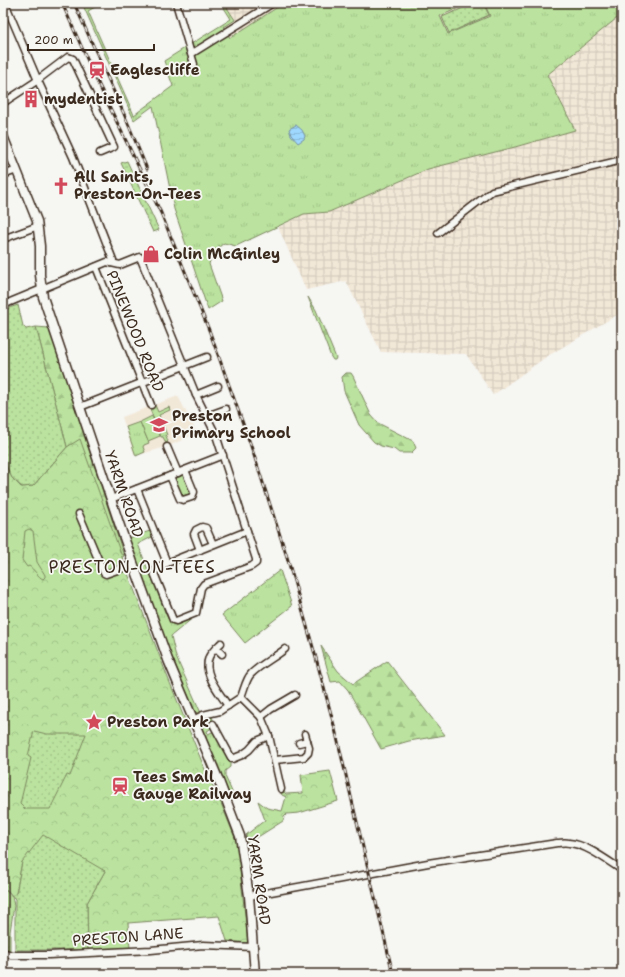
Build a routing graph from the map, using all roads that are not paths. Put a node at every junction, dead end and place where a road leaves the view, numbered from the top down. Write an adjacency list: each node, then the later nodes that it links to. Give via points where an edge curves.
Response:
1 (5, 3): 6 (street)
2 (176, 3): 4 (street)
3 (273, 3): 4 (street)
4 (192, 54): 5 (street)
5 (194, 64)
6 (38, 80): 7 (street); 9 (street, via 68,58 74,59 114,147); 16 (street, via 78,170)
7 (3, 103)
8 (3, 136): 11 (main road, YARM ROAD)
9 (100, 153)
10 (622, 160): 14 (street, via 492,191)
11 (17, 170): 12 (street); 13 (main road, YARM ROAD)
12 (3, 176)
13 (38, 226): 15 (street); 18 (main road, YARM ROAD)
14 (438, 233)
15 (3, 239)
16 (112, 263): 17 (street, via 107,262); 21 (street, via 120,265 140,257)
17 (96, 267): 18 (street); 22 (street, PINEWOOD ROAD)
18 (41, 288): 19 (street); 26 (main road, YARM ROAD)
19 (3, 305)
20 (207, 357): 21 (street)
21 (184, 366): 22 (street); 24 (street)
22 (142, 383): 25 (street, PINEWOOD ROAD); 26 (street)
23 (218, 386): 24 (street)
24 (196, 395): 28 (street)
25 (151, 405)
26 (80, 407): 35 (main road, YARM ROAD)
27 (226, 409): 28 (street)
28 (208, 416): 30 (street)
29 (167, 447): 32 (street)
30 (223, 455): 31 (street); 37 (street)
31 (185, 470): 32 (street); 33 (street, via 194,492 192,496 183,500 180,499)
32 (178, 473): 33 (street)
33 (170, 476): 34 (street)
34 (137, 489): 35 (street); 40 (street)
35 (112, 499): 41 (main road, YARM ROAD)
36 (79, 514): 41 (street, via 104,573)
37 (247, 531): 38 (street); 40 (street, via 256,563 204,584 196,613 174,621 154,573 156,568)
38 (213, 544): 39 (street); 39 (street, via 206,528 202,527 194,534)
39 (200, 550): 40 (street)
40 (167, 563)
41 (134, 564): 52 (main road, YARM ROAD, via 168,660)
42 (221, 643): 43 (street)
43 (216, 648): 45 (street); 50 (street, via 209,656 207,665 215,687)
44 (285, 649): 47 (street, via 250,675)
45 (222, 654)
46 (295, 695): 48 (street)
47 (241, 697): 50 (street); 51 (street)
48 (289, 698): 49 (street); 51 (street)
49 (293, 704)
50 (228, 706): 52 (street)
51 (262, 717): 55 (street)
52 (193, 720): 61 (main road, YARM ROAD, via 240,836)
53 (209, 732): 55 (street, via 215,726 234,762 257,741)
54 (305, 734): 56 (street)
55 (269, 736): 58 (street)
56 (307, 741): 57 (street); 58 (street, via 309,748 304,757)
57 (299, 743)
58 (275, 760): 59 (street, via 280,786)
59 (272, 784)
60 (622, 870): 61 (street, via 596,853 570,842 428,862)
61 (249, 896): 62 (main road, YARM ROAD)
62 (254, 947): 63 (street, PRESTON LANE, via 203,945 49,955); 64 (main road, YARM ROAD)
63 (3, 952)
64 (255, 974)

